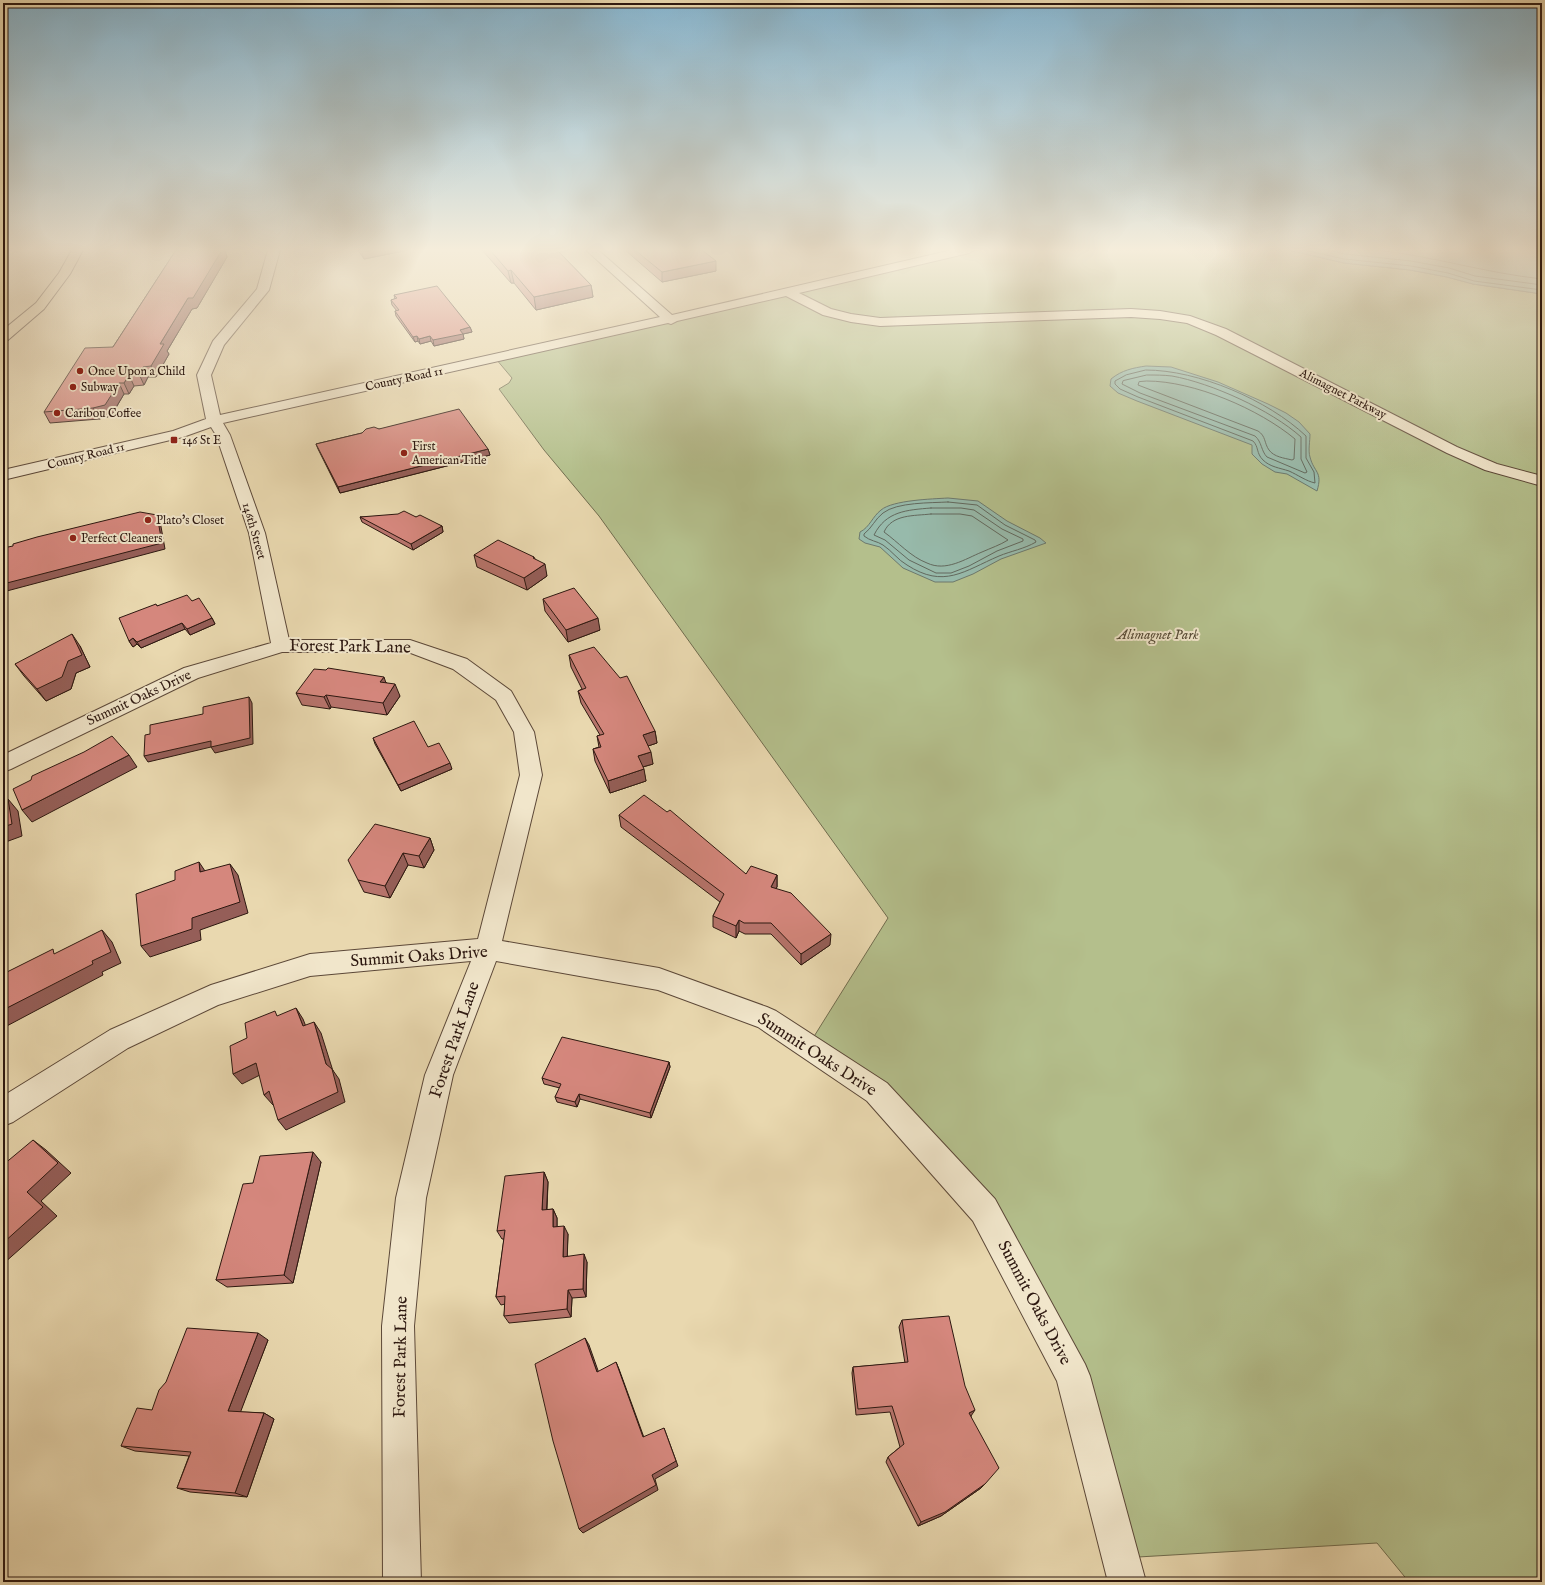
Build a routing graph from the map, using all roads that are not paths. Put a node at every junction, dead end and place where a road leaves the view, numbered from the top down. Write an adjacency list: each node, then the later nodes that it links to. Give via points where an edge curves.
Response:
1 (19, 324): 5 (highway)
2 (234, 324): 6 (street, 146th Street, via 218,344 204,375)
3 (653, 324): 6 (street, County Road 11)
4 (1200, 324): 9 (street, Alimagnet Parkway, via 1221,332 1452,450 1491,467)
5 (3, 337)
6 (214, 421): 7 (street, County Road 11, via 178,423); 8 (street, County Road 11, via 178,434); 10 (street, 146th Street, via 223,435 257,533)
7 (3, 460)
8 (3, 475)
9 (1542, 481)
10 (281, 646): 11 (street, Summit Oaks Drive, via 191,673); 12 (street, Forest Park Lane, via 410,646 460,664 504,696 524,732 531,775)
11 (3, 764)
12 (488, 950): 13 (street, Summit Oaks Drive, via 310,965 211,996 119,1039); 14 (street, Forest Park Lane, via 439,1076 411,1198 398,1326); 15 (street, Summit Oaks Drive, via 666,981 767,1019 877,1092 984,1210 1074,1376)
13 (3, 1112)
14 (402, 1582)
15 (1127, 1582)

